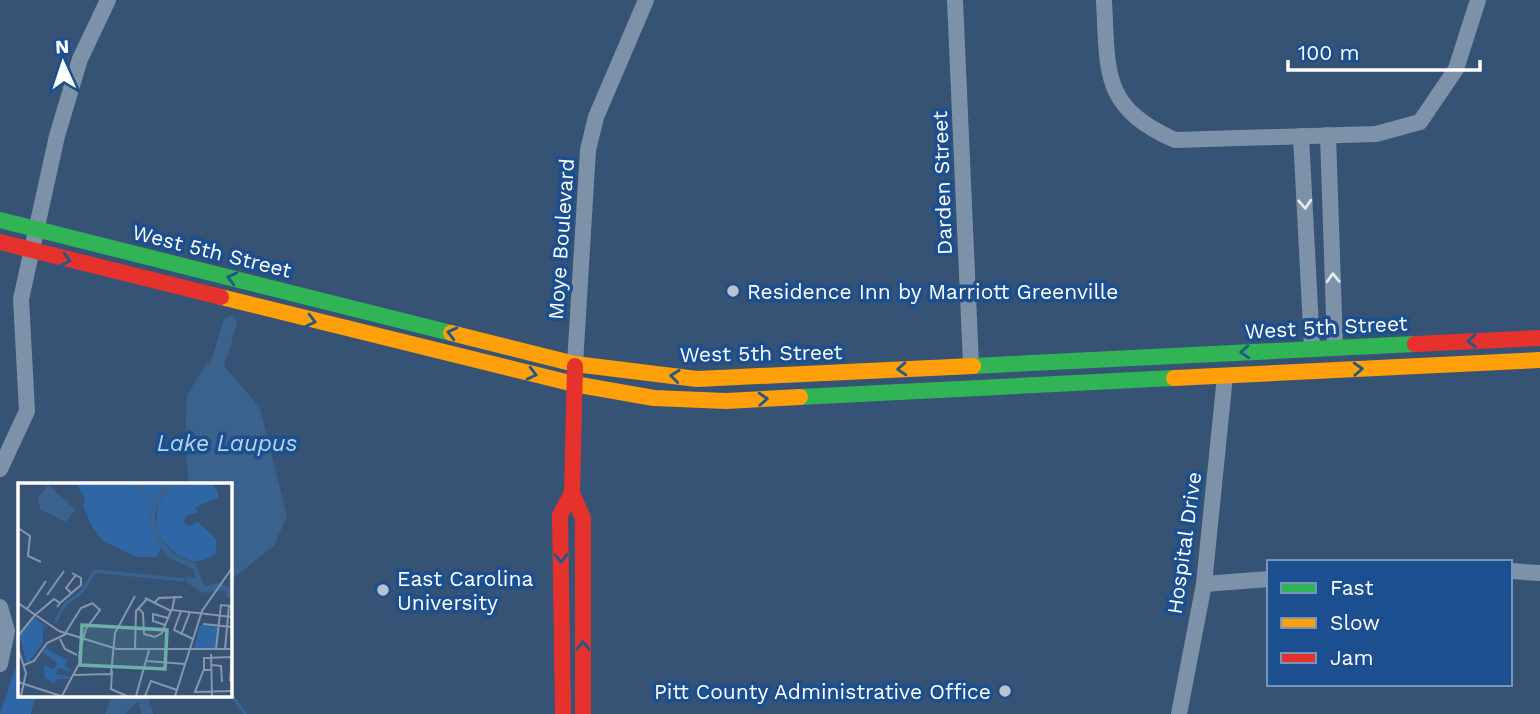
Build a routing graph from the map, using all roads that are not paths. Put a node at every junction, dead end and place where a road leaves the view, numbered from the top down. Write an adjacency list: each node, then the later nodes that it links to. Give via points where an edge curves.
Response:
1 (108, 0): 9 (street, via 66,99)
2 (646, 0): 17 (street, Moye Boulevard, via 600,106 588,150)
3 (955, 0): 18 (street, Darden Street)
4 (1104, 0): 7 (street, via 1108,74 1121,104 1146,127 1175,140)
5 (1478, 0): 6 (street, via 1456,69 1420,122 1376,134)
6 (1328, 135): 7 (street); 13 (street, one-way to 6)
7 (1301, 136): 14 (street, one-way to 14)
8 (0, 220): 9 (main road, West 5th Street)
9 (36, 229): 11 (street); 17 (main road, West 5th Street, one-way to 9)
10 (0, 243): 11 (main road, West 5th Street)
11 (31, 251): 21 (main road, West 5th Street, one-way to 21); 23 (street, via 21,299 27,411)
12 (1540, 338): 13 (main road, West 5th Street, one-way to 13)
13 (1335, 346): 14 (main road, West 5th Street); 20 (main road, via 1334,356 1326,361 1191,369)
14 (1312, 347): 15 (main road, West 5th Street, one-way to 15)
15 (1173, 357): 18 (main road, West 5th Street); 22 (main road, via 1123,368 1018,375)
16 (1540, 360): 19 (main road, West 5th Street, one-way to 16)
17 (575, 363): 18 (main road, West 5th Street, one-way to 17, via 697,379); 21 (main road, Moye Boulevard)
18 (971, 365)
19 (1225, 376): 20 (main road, West 5th Street); 28 (street, Hospital Drive)
20 (1151, 381): 22 (main road, West 5th Street)
21 (574, 384): 22 (main road, West 5th Street, one-way to 22, via 654,398 726,401); 24 (main road, Moye Boulevard)
22 (995, 386)
23 (0, 469)
24 (572, 493): 31 (main road, Moye Boulevard, one-way to 31, via 560,515); 32 (main road, Moye Boulevard, one-way to 24, via 583,518)
25 (1512, 571): 26 (street)
26 (1540, 573)
27 (1267, 579): 28 (street)
28 (1204, 584): 33 (street, Hospital Drive)
29 (0, 607): 30 (street, via 7,638)
30 (0, 664)
31 (563, 714)
32 (583, 714)
33 (1178, 714)

